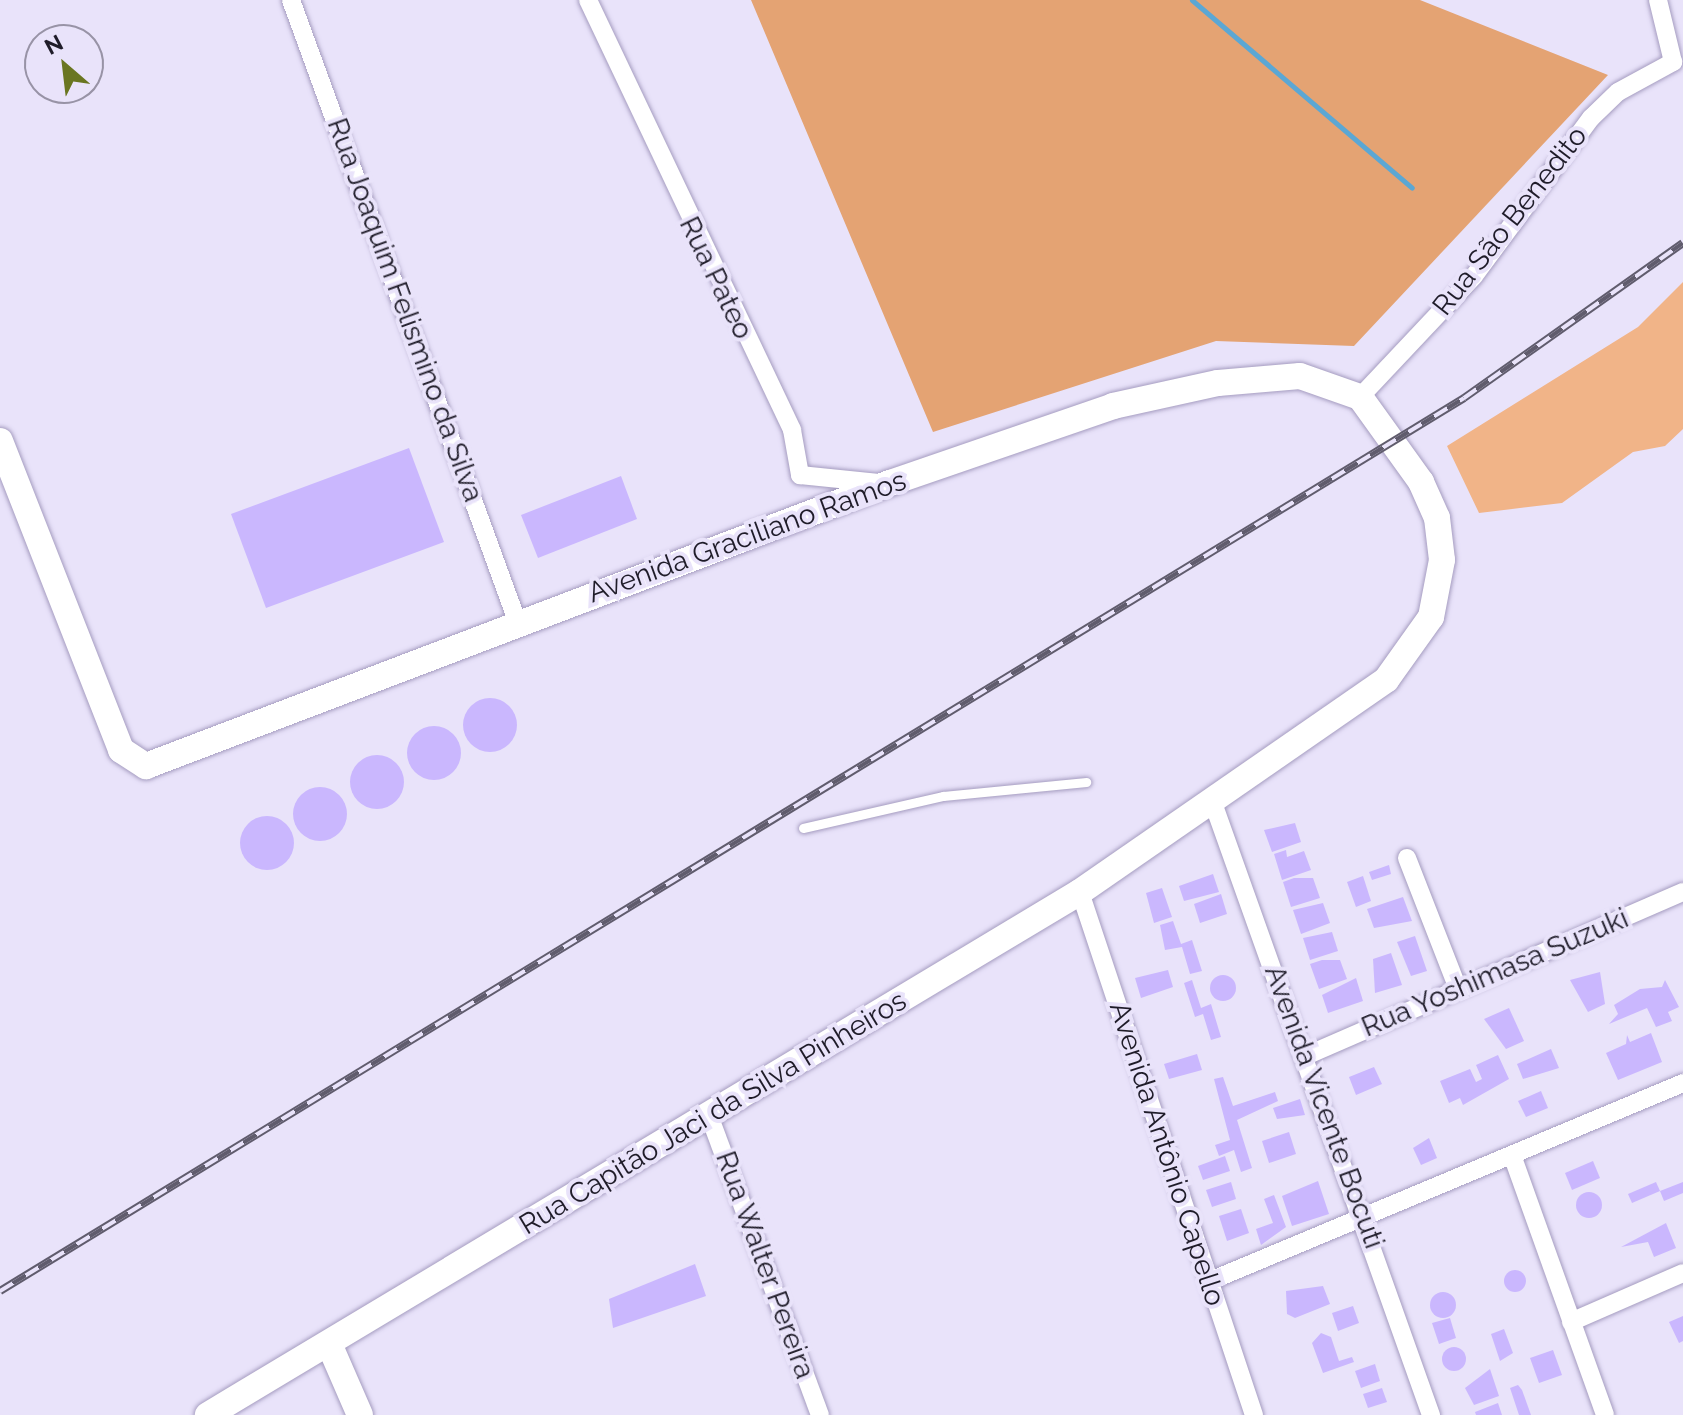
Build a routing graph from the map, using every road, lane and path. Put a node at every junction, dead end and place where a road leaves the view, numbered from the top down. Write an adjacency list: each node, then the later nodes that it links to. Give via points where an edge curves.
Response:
1 (291, 0): 7 (street, Rua Joaquim Felismino da Silva)
2 (588, 0): 6 (street, Rua Pateo, via 792,430 800,475)
3 (1658, 0): 4 (street, Rua São Benedito, via 1673,62 1618,92 1591,118 1474,276)
4 (1360, 397): 6 (street, Avenida Graciliano Ramos, via 1300,376 1218,383 1113,406); 9 (street, Rua Capitão Jaci da Silva Pinheiros, via 1384,424 1437,518 1442,560 1431,617 1386,680)
5 (0, 441): 7 (street, Avenida Graciliano Ramos, via 121,750 146,766)
6 (890, 483): 7 (street, Avenida Graciliano Ramos)
7 (517, 621)
8 (1086, 782): 10 (lane, via 943,796)
9 (1212, 800): 12 (street, Rua Capitão Jaci da Silva Pinheiros); 15 (street, Avenida Vicente Bocuti)
10 (803, 828)
11 (1407, 858): 14 (street)
12 (1080, 892): 17 (street, Rua Capitão Jaci da Silva Pinheiros); 21 (street, Avenida Antônio Capello)
13 (1683, 892): 14 (street, Rua Yoshimasa Suzuki)
14 (1458, 989): 15 (street, Rua Yoshimasa Suzuki)
15 (1308, 1055): 19 (street, Avenida Vicente Bocuti)
16 (1683, 1083): 18 (street)
17 (709, 1115): 23 (street, Rua Capitão Jaci da Silva Pinheiros); 26 (street, Rua Walter Pereira)
18 (1512, 1155): 19 (street); 22 (street)
19 (1365, 1216): 21 (street); 28 (street, Avenida Vicente Bocuti)
20 (1683, 1273): 22 (street)
21 (1210, 1281): 27 (street, Avenida Antônio Capello)
22 (1571, 1322): 29 (street)
23 (330, 1346): 24 (street, Rua Capitão Jaci da Silva Pinheiros); 25 (street)
24 (208, 1415)
25 (360, 1415)
26 (820, 1415)
27 (1254, 1415)
28 (1431, 1415)
29 (1605, 1415)

